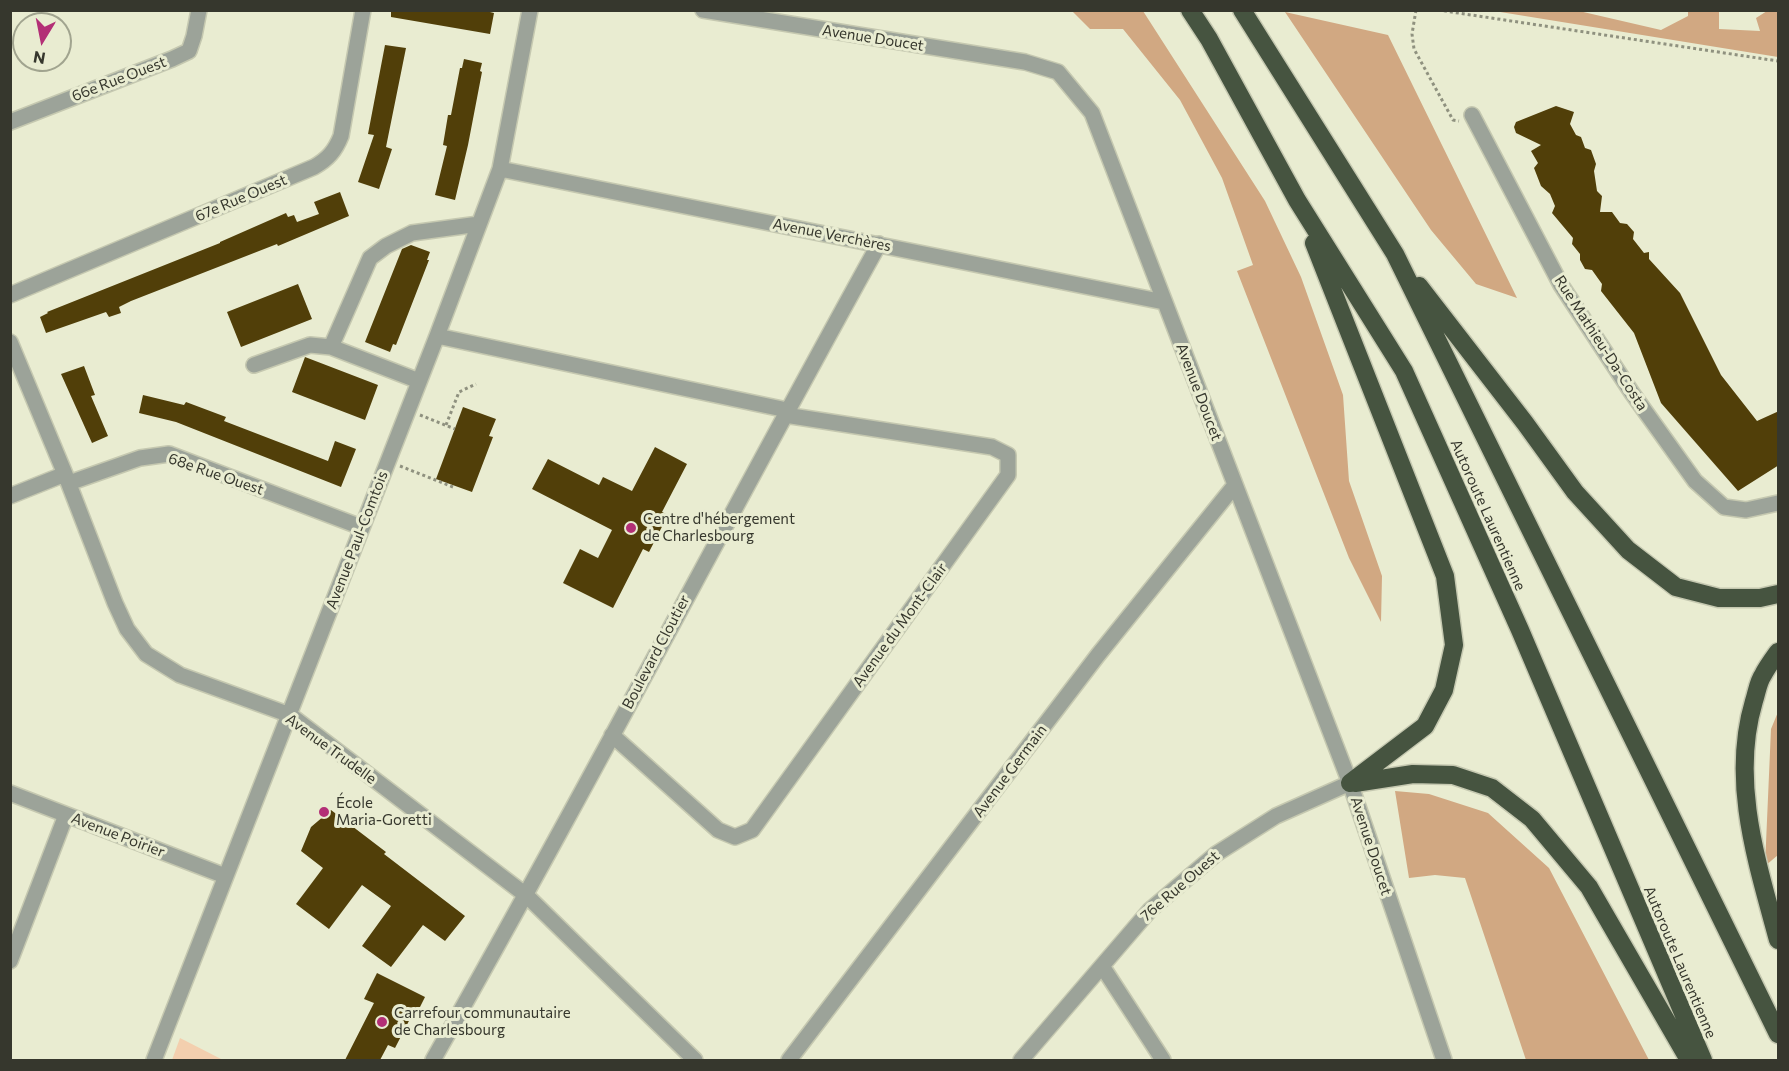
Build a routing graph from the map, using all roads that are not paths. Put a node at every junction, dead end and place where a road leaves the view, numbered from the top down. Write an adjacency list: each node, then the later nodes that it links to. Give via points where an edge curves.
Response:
1 (200, 10): 8 (street, 66e Rue Ouest, via 189,51)
2 (363, 10): 14 (street, 67e Rue Ouest, via 341,136 326,160)
3 (530, 10): 9 (street, Avenue Paul-Comtois)
4 (704, 10): 15 (street, Avenue Doucet, via 1024,62 1058,72 1092,113)
5 (1190, 10): 10 (highway, Autoroute Laurentienne)
6 (1242, 10): 13 (highway, Autoroute Laurentienne)
7 (1472, 115): 25 (street, Rue Mathieu-Da-Costa, via 1562,285 1695,481 1724,507 1746,510)
8 (10, 122)
9 (500, 169): 11 (street, Avenue Paul-Comtois); 12 (street, Avenue Verchères)
10 (1297, 200): 31 (highway, via 1445,576 1454,645 1444,690 1425,726); 48 (highway, Autoroute Laurentienne, via 1404,371 1520,630)
11 (479, 224): 16 (street, Avenue Paul-Comtois); 18 (street, via 412,233 370,258)
12 (879, 244): 15 (street, Avenue Verchères); 21 (street, Boulevard Cloutier)
13 (1395, 254): 27 (highway, via 1575,492 1628,550 1676,587 1719,598); 39 (highway, Autoroute Laurentienne)
14 (10, 295)
15 (1164, 302): 23 (street, Avenue Doucet)
16 (437, 336): 20 (street, Avenue Paul-Comtois); 21 (street, Avenue du Mont-Clair)
17 (10, 342): 22 (street, Avenue Trudelle)
18 (331, 347): 19 (street, via 310,345); 20 (street)
19 (254, 365)
20 (419, 381): 26 (street, Avenue Paul-Comtois)
21 (786, 413): 30 (street, Boulevard Cloutier); 30 (street, Avenue du Mont-Clair, via 992,447 1008,455 1008,476 752,830 735,837 718,830)
22 (67, 479): 24 (street, 68e Rue Ouest); 26 (street, 68e Rue Ouest, via 168,454); 29 (street, Avenue Trudelle, via 115,603 146,654 180,675)
23 (1235, 485): 31 (street, Avenue Doucet); 43 (street, Avenue Germain, via 1098,655)
24 (10, 496)
25 (1779, 503)
26 (361, 527): 29 (street, Avenue Paul-Comtois)
27 (1779, 594)
28 (1779, 652): 36 (highway, via 1761,676 1744,743 1745,803)
29 (290, 716): 34 (street, Avenue Paul-Comtois); 35 (street, Avenue Trudelle)
30 (612, 735): 35 (street, Boulevard Cloutier)
31 (1350, 783): 38 (street, 76e Rue Ouest, via 1276,816 1216,854 1150,910); 46 (street, Avenue Doucet); 47 (highway, via 1413,774 1453,775 1492,788 1532,819 1589,887)
32 (10, 792): 33 (street, Avenue Poirier)
33 (66, 815): 34 (street, Avenue Poirier); 37 (street)
34 (225, 876): 40 (street, Avenue Paul-Comtois)
35 (527, 896): 41 (street, Boulevard Cloutier); 42 (street, Avenue Trudelle)
36 (1779, 940)
37 (10, 961)
38 (1101, 966): 44 (street, 76e Rue Ouest); 45 (street)
39 (1779, 1034)
40 (154, 1060)
41 (433, 1060)
42 (695, 1060)
43 (789, 1060)
44 (1021, 1060)
45 (1163, 1060)
46 (1444, 1060)
47 (1689, 1060)
48 (1702, 1060)

